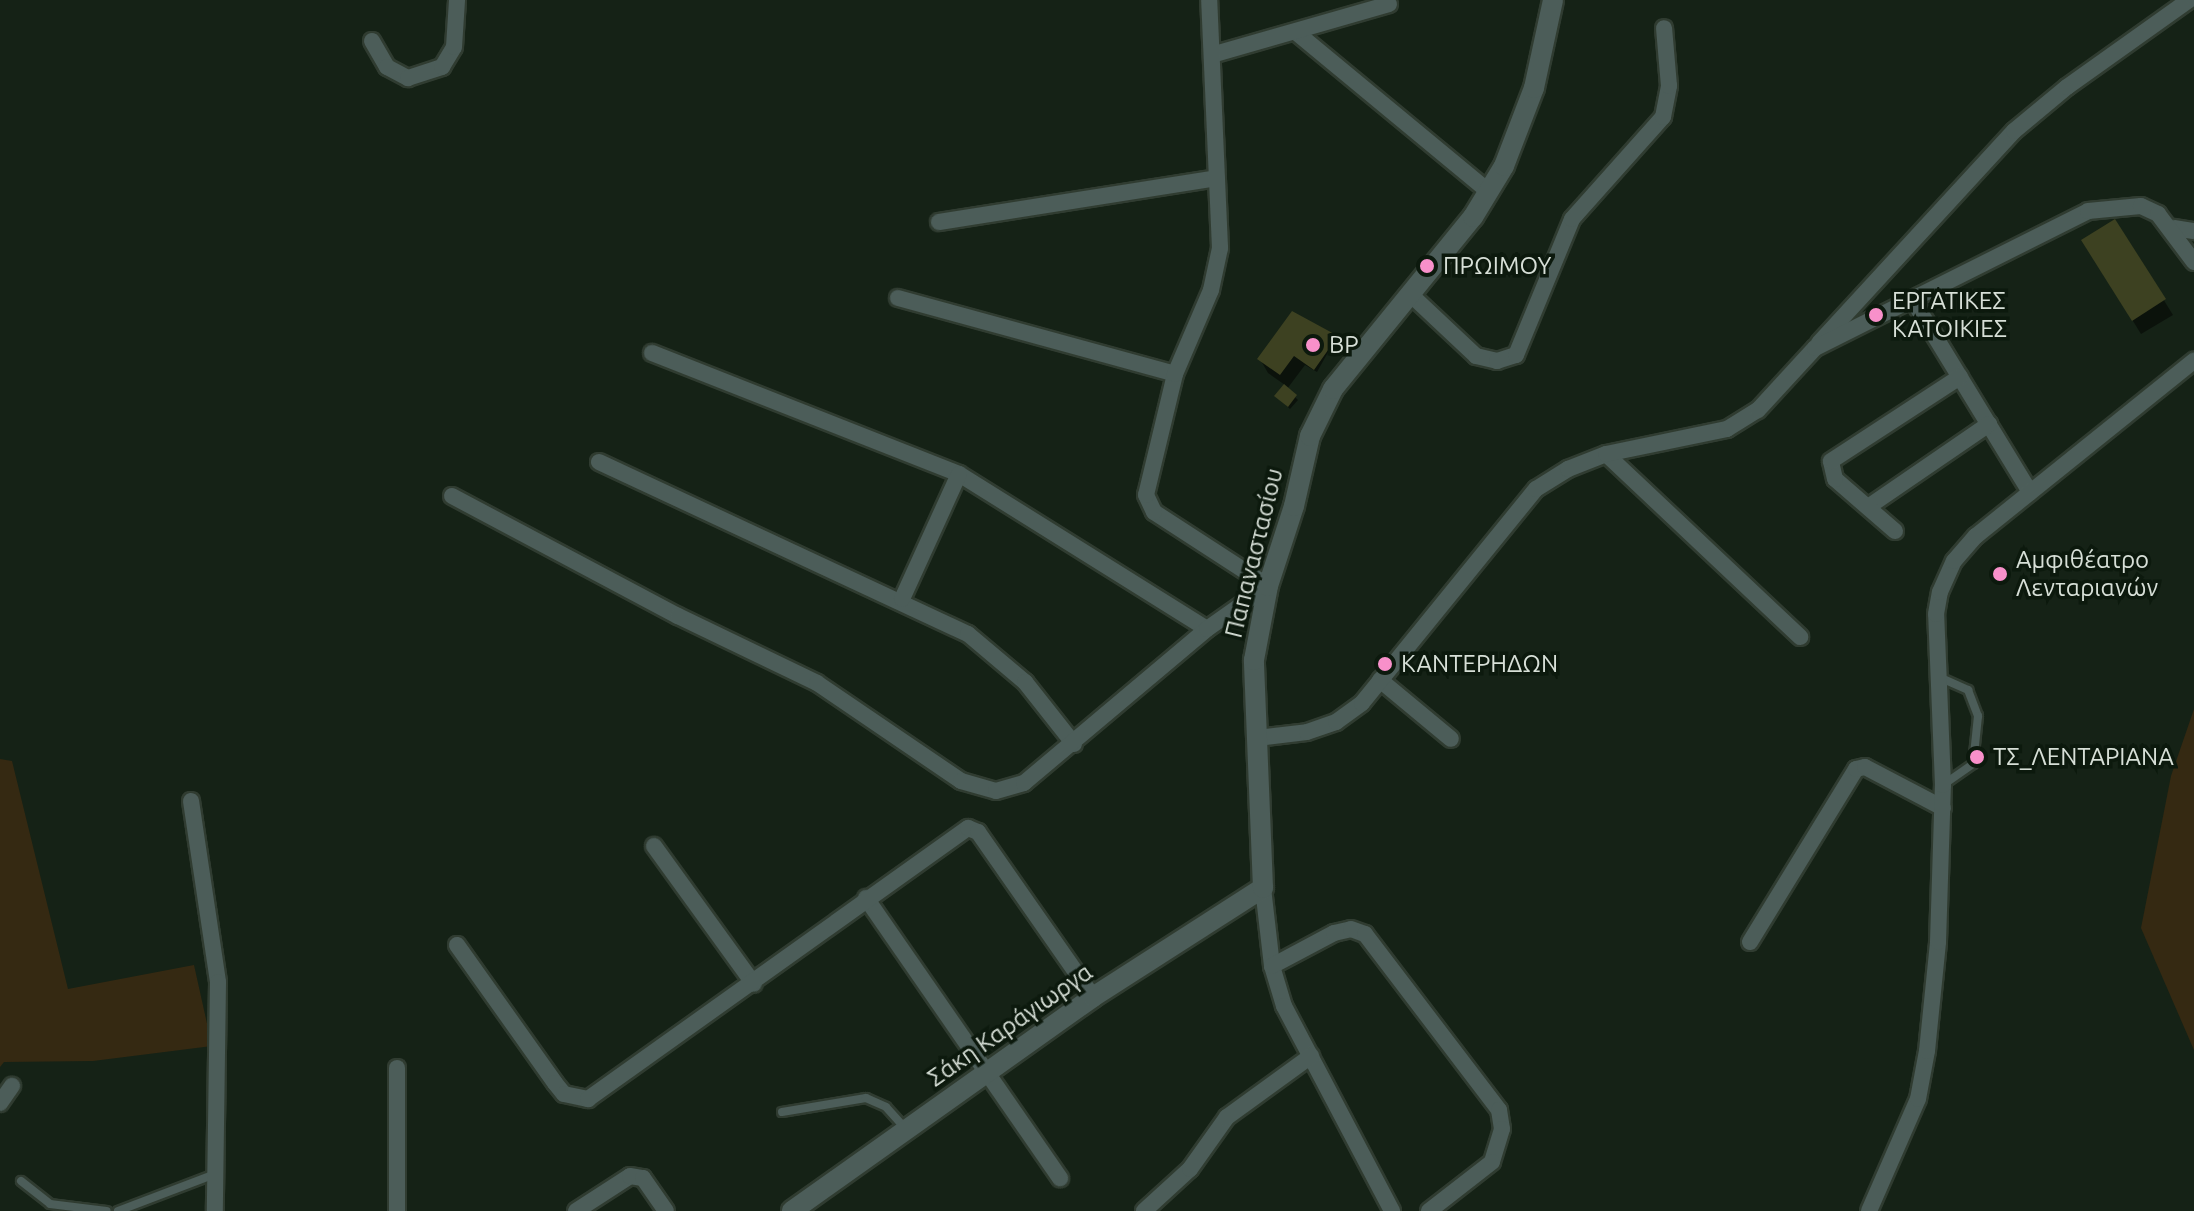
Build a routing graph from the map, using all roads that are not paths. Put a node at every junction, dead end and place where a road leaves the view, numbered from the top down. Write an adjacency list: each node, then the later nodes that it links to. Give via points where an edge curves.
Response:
1 (457, 0): 8 (street, via 454,47 442,67 408,78 387,67)
2 (1209, 0): 9 (street)
3 (1553, 0): 11 (street, Παπαναστασίου, via 1534,88)
4 (2189, 0): 19 (street, via 2078,78 2014,131)
5 (1389, 4): 7 (street)
6 (1664, 28): 16 (street, via 1669,86 1663,117 1572,219 1516,355 1497,361 1476,356)
7 (1297, 33): 9 (street); 11 (street)
8 (372, 41)
9 (1215, 54): 10 (street)
10 (1217, 178): 12 (street); 22 (street, via 1218,267)
11 (1489, 192): 16 (street, Παπαναστασίου)
12 (939, 222)
13 (2174, 228): 14 (street); 15 (street); 18 (street, via 2141,206 2088,211)
14 (2194, 231)
15 (2194, 262)
16 (1409, 293): 32 (street, Παπαναστασίου, via 1349,366 1319,414)
17 (898, 298): 22 (street)
18 (1914, 302): 19 (street); 23 (street)
19 (1815, 348): 25 (street, via 1758,410 1727,429)
20 (652, 353): 27 (street)
21 (2194, 361): 28 (street)
22 (1175, 374): 32 (street, via 1148,483 1148,504 1161,518)
23 (1960, 377): 24 (street); 30 (street, via 1831,461 1835,479)
24 (1989, 424): 28 (street); 30 (street)
25 (1606, 454): 35 (street); 37 (street, via 1536,489)
26 (599, 462): 33 (street)
27 (959, 474): 33 (street); 34 (street)
28 (2030, 492): 36 (street, via 1954,561 1936,614)
29 (452, 496): 40 (street, via 663,609 794,670 979,789 996,791 1024,783)
30 (1868, 507): 31 (street)
31 (1895, 531)
32 (1268, 586): 34 (street); 38 (street, Παπαναστασίου, via 1254,660)
33 (902, 599): 40 (street, via 968,634 1008,665)
34 (1207, 629): 40 (street)
35 (1800, 637)
36 (1941, 678): 41 (street); 41 (lane, via 1968,690 1978,716 1973,764)
37 (1380, 680): 38 (street, via 1362,703 1336,722 1307,732); 39 (street)
38 (1257, 738): 45 (street, Παπαναστασίου)
39 (1451, 739)
40 (1074, 744)
41 (1943, 785): 43 (street)
42 (191, 801): 59 (street, via 218,982)
43 (1943, 808): 47 (street, via 1865,767 1856,769); 72 (street, via 1938,942 1924,1078)
44 (654, 846): 50 (street)
45 (1263, 888): 49 (street, Παπαναστασίου); 51 (street, Σάκη Καράγιωργα)
46 (866, 898): 50 (street); 51 (street, via 968,828 978,832); 54 (street)
47 (1750, 942)
48 (457, 945): 50 (street, via 555,1083 575,1099 604,1092)
49 (1272, 966): 52 (street, Παπαναστασίου, via 1284,1006); 71 (street, via 1334,933 1351,929 1365,934 1499,1110 1502,1129 1492,1162)
50 (754, 984)
51 (1093, 997): 54 (street, Σάκη Καράγιωργα)
52 (1311, 1056): 69 (street, via 1227,1117 1190,1169); 70 (street, Παπαναστασίου)
53 (397, 1068): 65 (street)
54 (989, 1072): 58 (street, Σάκη Καράγιωργα); 60 (street)
55 (12, 1086): 56 (street)
56 (0, 1103)
57 (782, 1112): 58 (lane, via 866,1098 886,1107)
58 (907, 1131): 68 (street, Σάκη Καράγιωργα)
59 (216, 1173): 63 (lane); 64 (street)
60 (1060, 1178)
61 (21, 1181): 62 (lane, via 50,1204)
62 (107, 1211)
63 (118, 1211)
64 (215, 1211)
65 (397, 1211)
66 (576, 1211): 67 (street, via 630,1176 643,1178)
67 (666, 1211)
68 (792, 1211)
69 (1144, 1211)
70 (1392, 1211)
71 (1429, 1211)
72 (1869, 1211)

